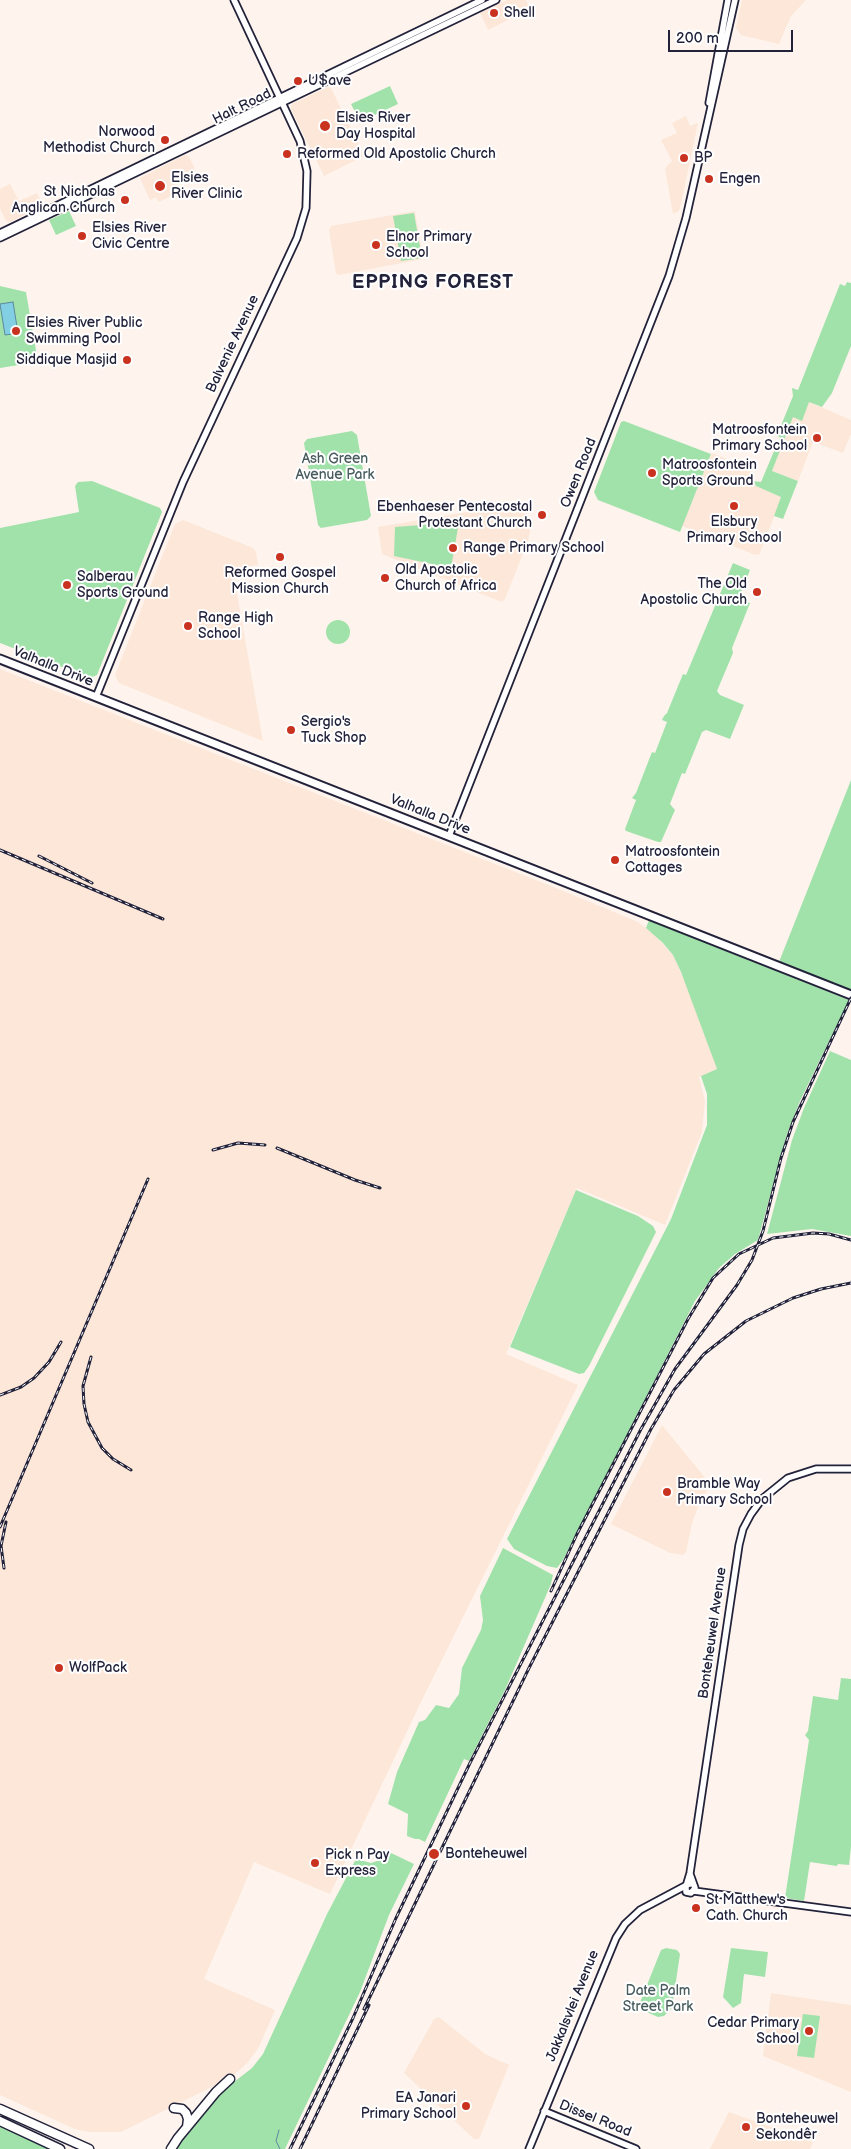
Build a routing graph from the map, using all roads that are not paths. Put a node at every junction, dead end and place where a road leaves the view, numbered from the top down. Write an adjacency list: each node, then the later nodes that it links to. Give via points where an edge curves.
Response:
1 (234, 0): 6 (street, Balvenie Avenue)
2 (482, 0): 6 (street, Halt Road)
3 (496, 0): 6 (street, Halt Road)
4 (728, 0): 7 (street, Owen Road)
5 (735, 0): 7 (street, Owen Road)
6 (281, 99): 8 (street, Halt Road); 9 (street, Halt Road); 11 (street, Balvenie Avenue, via 300,141 307,171 307,200 302,225 183,482)
7 (708, 113): 12 (street, Owen Road, via 686,218 662,296)
8 (0, 233)
9 (0, 238)
10 (0, 659): 11 (main road, Valhalla Drive)
11 (96, 697): 12 (main road, Valhalla Drive)
12 (448, 836): 13 (main road, Valhalla Drive)
13 (851, 995)
14 (851, 1469): 15 (street, Bonteheuwel Avenue, via 816,1469 788,1478 762,1498 743,1529)
15 (690, 1887): 16 (street); 20 (street, Jakkalsvlei Avenue, via 640,1910 625,1924 616,1938)
16 (851, 1912)
17 (230, 2079): 22 (highway)
18 (0, 2108): 24 (highway)
19 (174, 2108): 22 (highway, via 186,2113)
20 (544, 2112): 26 (street, Jakkalsvlei Avenue); 27 (street, Dissel Road)
21 (0, 2121): 23 (highway)
22 (188, 2127): 25 (highway)
23 (60, 2149)
24 (90, 2149)
25 (171, 2149)
26 (529, 2149)
27 (636, 2149)

